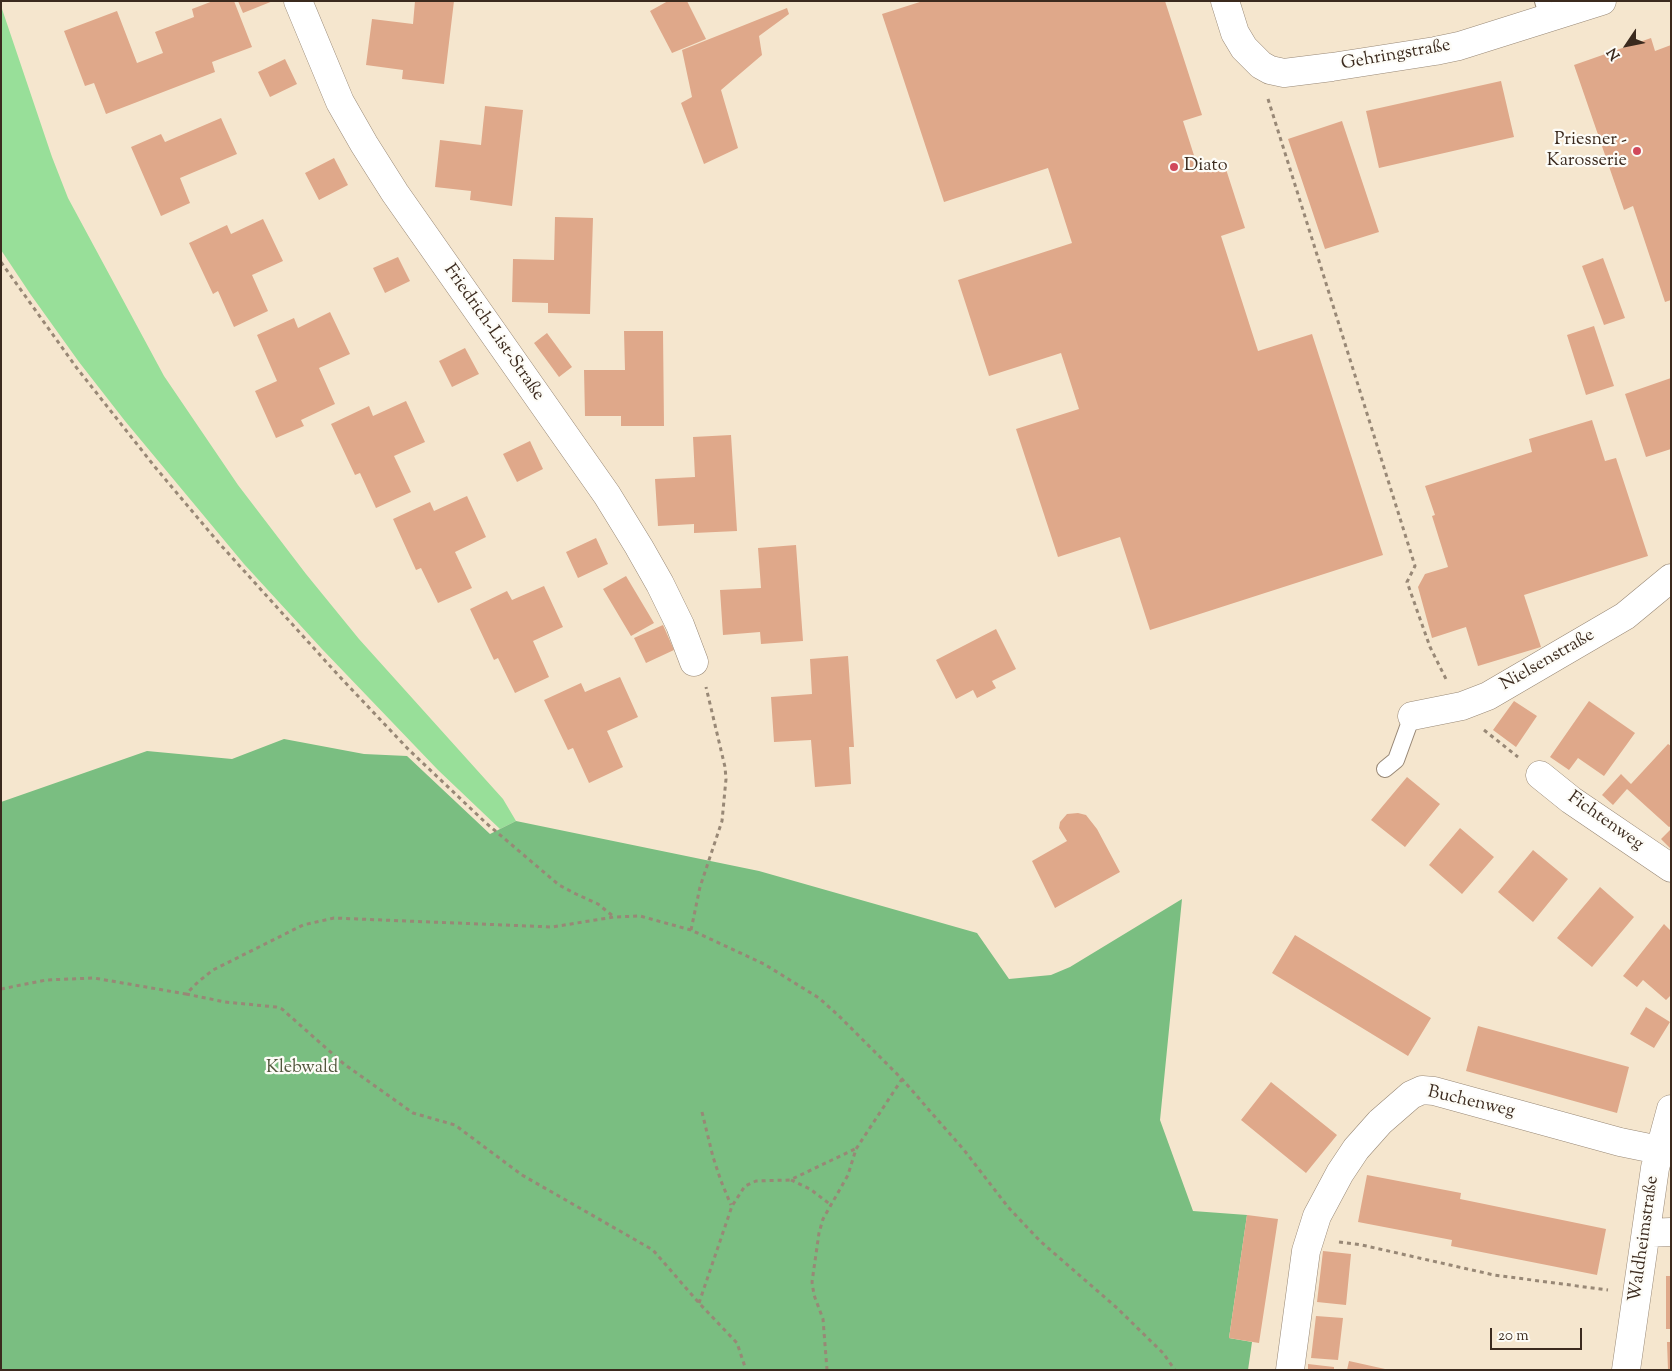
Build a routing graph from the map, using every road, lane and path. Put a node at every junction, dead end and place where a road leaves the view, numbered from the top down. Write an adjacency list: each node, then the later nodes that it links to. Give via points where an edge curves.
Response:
1 (298, 1): 8 (street, Friedrich-List-Straße, via 345,114 396,194 621,517 660,584)
2 (1225, 1): 5 (street, Gehringstraße, via 1244,48)
3 (1602, 1): 4 (street, Gehringstraße)
4 (1545, 10): 5 (street, Gehringstraße, via 1459,46 1435,51 1301,72 1284,73)
5 (1261, 65): 9 (path, via 1268,102 1415,566 1407,582 1430,647)
6 (1, 262): 14 (path, via 76,367 155,467 339,676 409,750 486,823 559,885 598,904)
7 (1671, 578): 9 (street, Nielsenstraße, via 1617,620 1488,696)
8 (694, 662): 15 (path, via 710,696 726,779 722,821 697,896)
9 (1462, 706): 10 (street, Nielsenstraße); 12 (path, via 1478,726)
10 (1412, 716): 11 (lane, via 1396,760)
11 (1385, 769)
12 (1540, 775): 13 (street, Fichtenweg, via 1570,800)
13 (1671, 868)
14 (614, 917): 15 (path, via 640,916); 17 (path, via 552,927 334,918 303,925 213,970)
15 (691, 930): 18 (path, via 750,956 819,998)
16 (1, 989): 17 (path, via 46,980 94,978)
17 (186, 994): 29 (path, via 282,1009 344,1064 413,1113 455,1125 522,1175 653,1250)
18 (902, 1079): 21 (path); 32 (path, via 1022,1222 1126,1317 1163,1353)
19 (1671, 1109): 22 (street, Waldheimstraße)
20 (702, 1112): 25 (path, via 716,1165)
21 (856, 1149): 23 (path); 24 (path, via 848,1176)
22 (1659, 1150): 26 (street, Waldheimstraße); 27 (street, Buchenweg, via 1422,1090 1411,1094 1356,1149 1322,1205)
23 (790, 1180): 24 (path); 25 (path, via 750,1183)
24 (831, 1205): 31 (path, via 819,1233 812,1282 823,1319)
25 (732, 1206): 29 (path)
26 (1658, 1232): 28 (street, Waldheimstraße)
27 (1309, 1239): 28 (path, via 1362,1245 1510,1278); 33 (street, Buchenweg)
28 (1637, 1292): 34 (street, Waldheimstraße)
29 (699, 1303): 30 (path, via 737,1343)
30 (746, 1370)
31 (827, 1370)
32 (1175, 1370)
33 (1290, 1370)
34 (1626, 1370)

